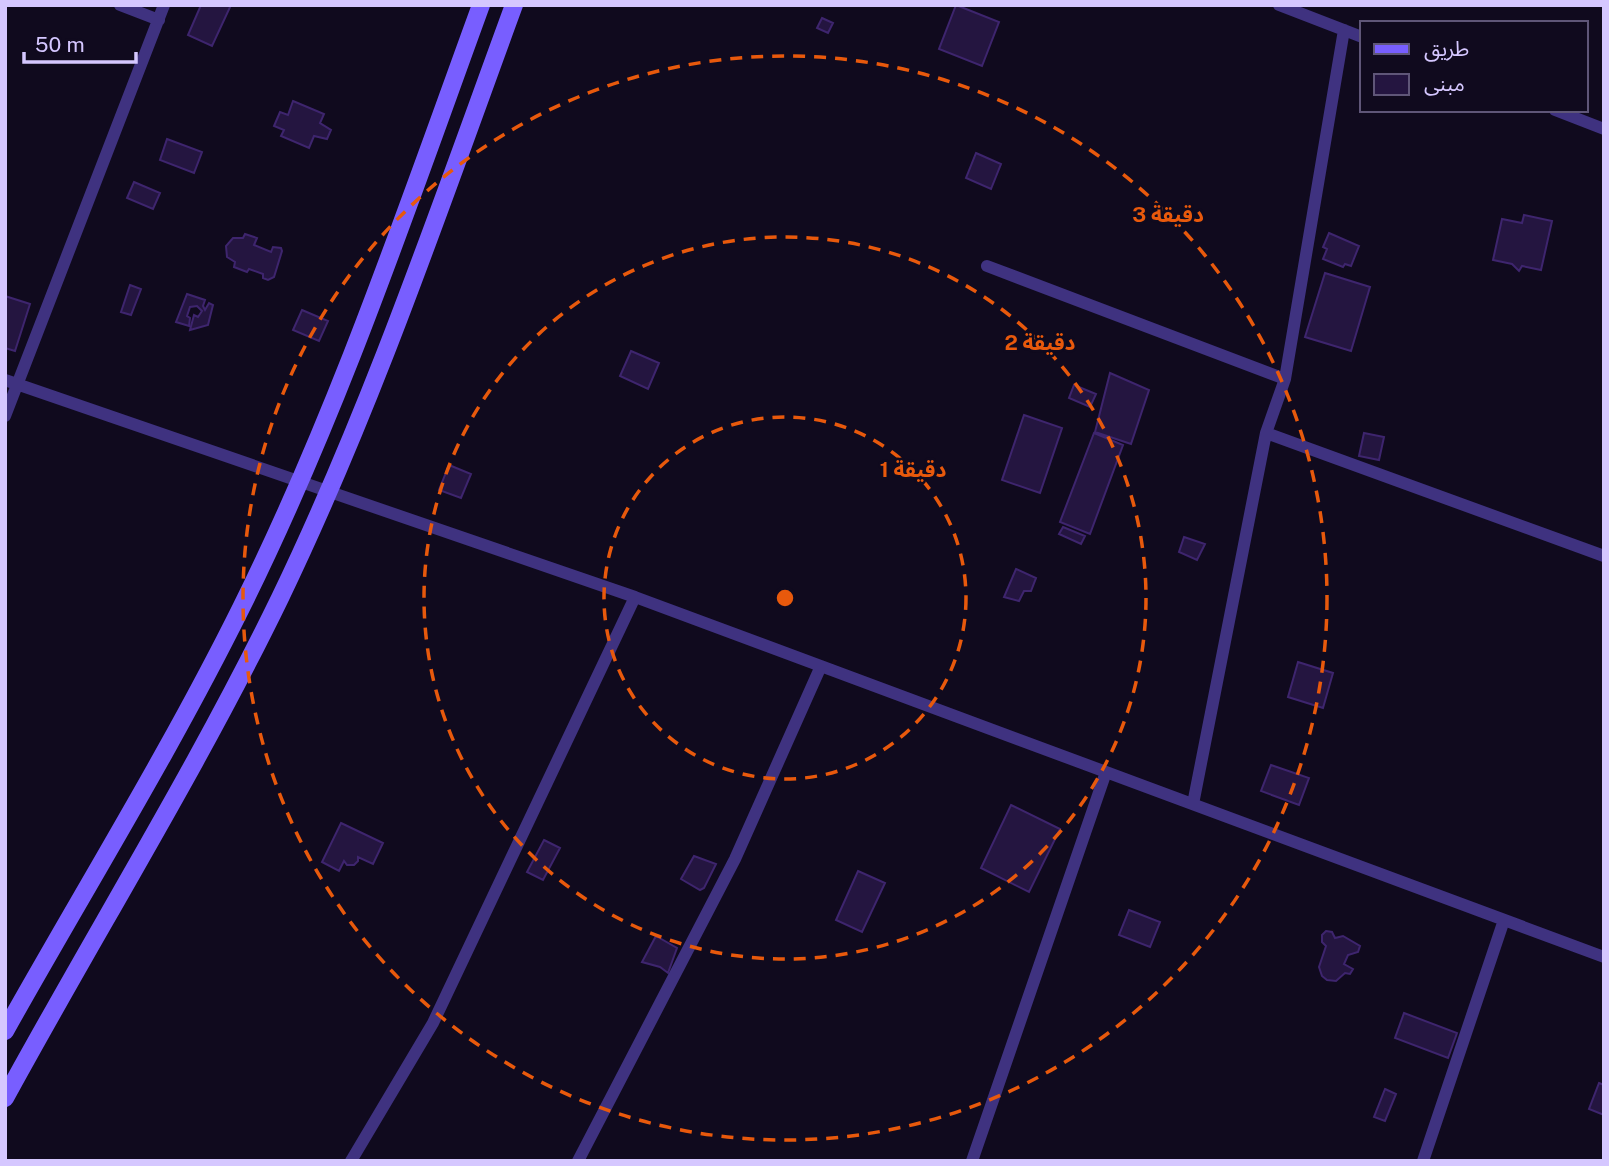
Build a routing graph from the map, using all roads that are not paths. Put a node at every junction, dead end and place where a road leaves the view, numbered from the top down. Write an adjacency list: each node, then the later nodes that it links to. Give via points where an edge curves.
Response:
1 (120, 5): 6 (street)
2 (164, 5): 6 (street)
3 (481, 5): 16 (main road, via 376,290)
4 (514, 5): 17 (main road)
5 (1279, 5): 7 (street)
6 (159, 20): 13 (street)
7 (1344, 30): 8 (street); 12 (street)
8 (1360, 36)
9 (1560, 112): 10 (street)
10 (1604, 129)
11 (987, 266): 12 (street)
12 (1285, 379): 15 (street)
13 (12, 382): 14 (street); 16 (street)
14 (5, 416)
15 (1266, 433): 18 (street); 22 (street)
16 (299, 481): 17 (street); 25 (main road, via 191,705)
17 (329, 491): 19 (street); 26 (main road, via 228,701)
18 (1604, 556)
19 (635, 597): 20 (street); 27 (street, via 433,1023)
20 (821, 666): 21 (street); 28 (street, via 736,859)
21 (1106, 772): 22 (street); 29 (street)
22 (1193, 804): 23 (street)
23 (1504, 920): 24 (street); 30 (street)
24 (1604, 957)
25 (5, 1031)
26 (5, 1098)
27 (351, 1161)
28 (578, 1161)
29 (972, 1161)
30 (1423, 1161)

